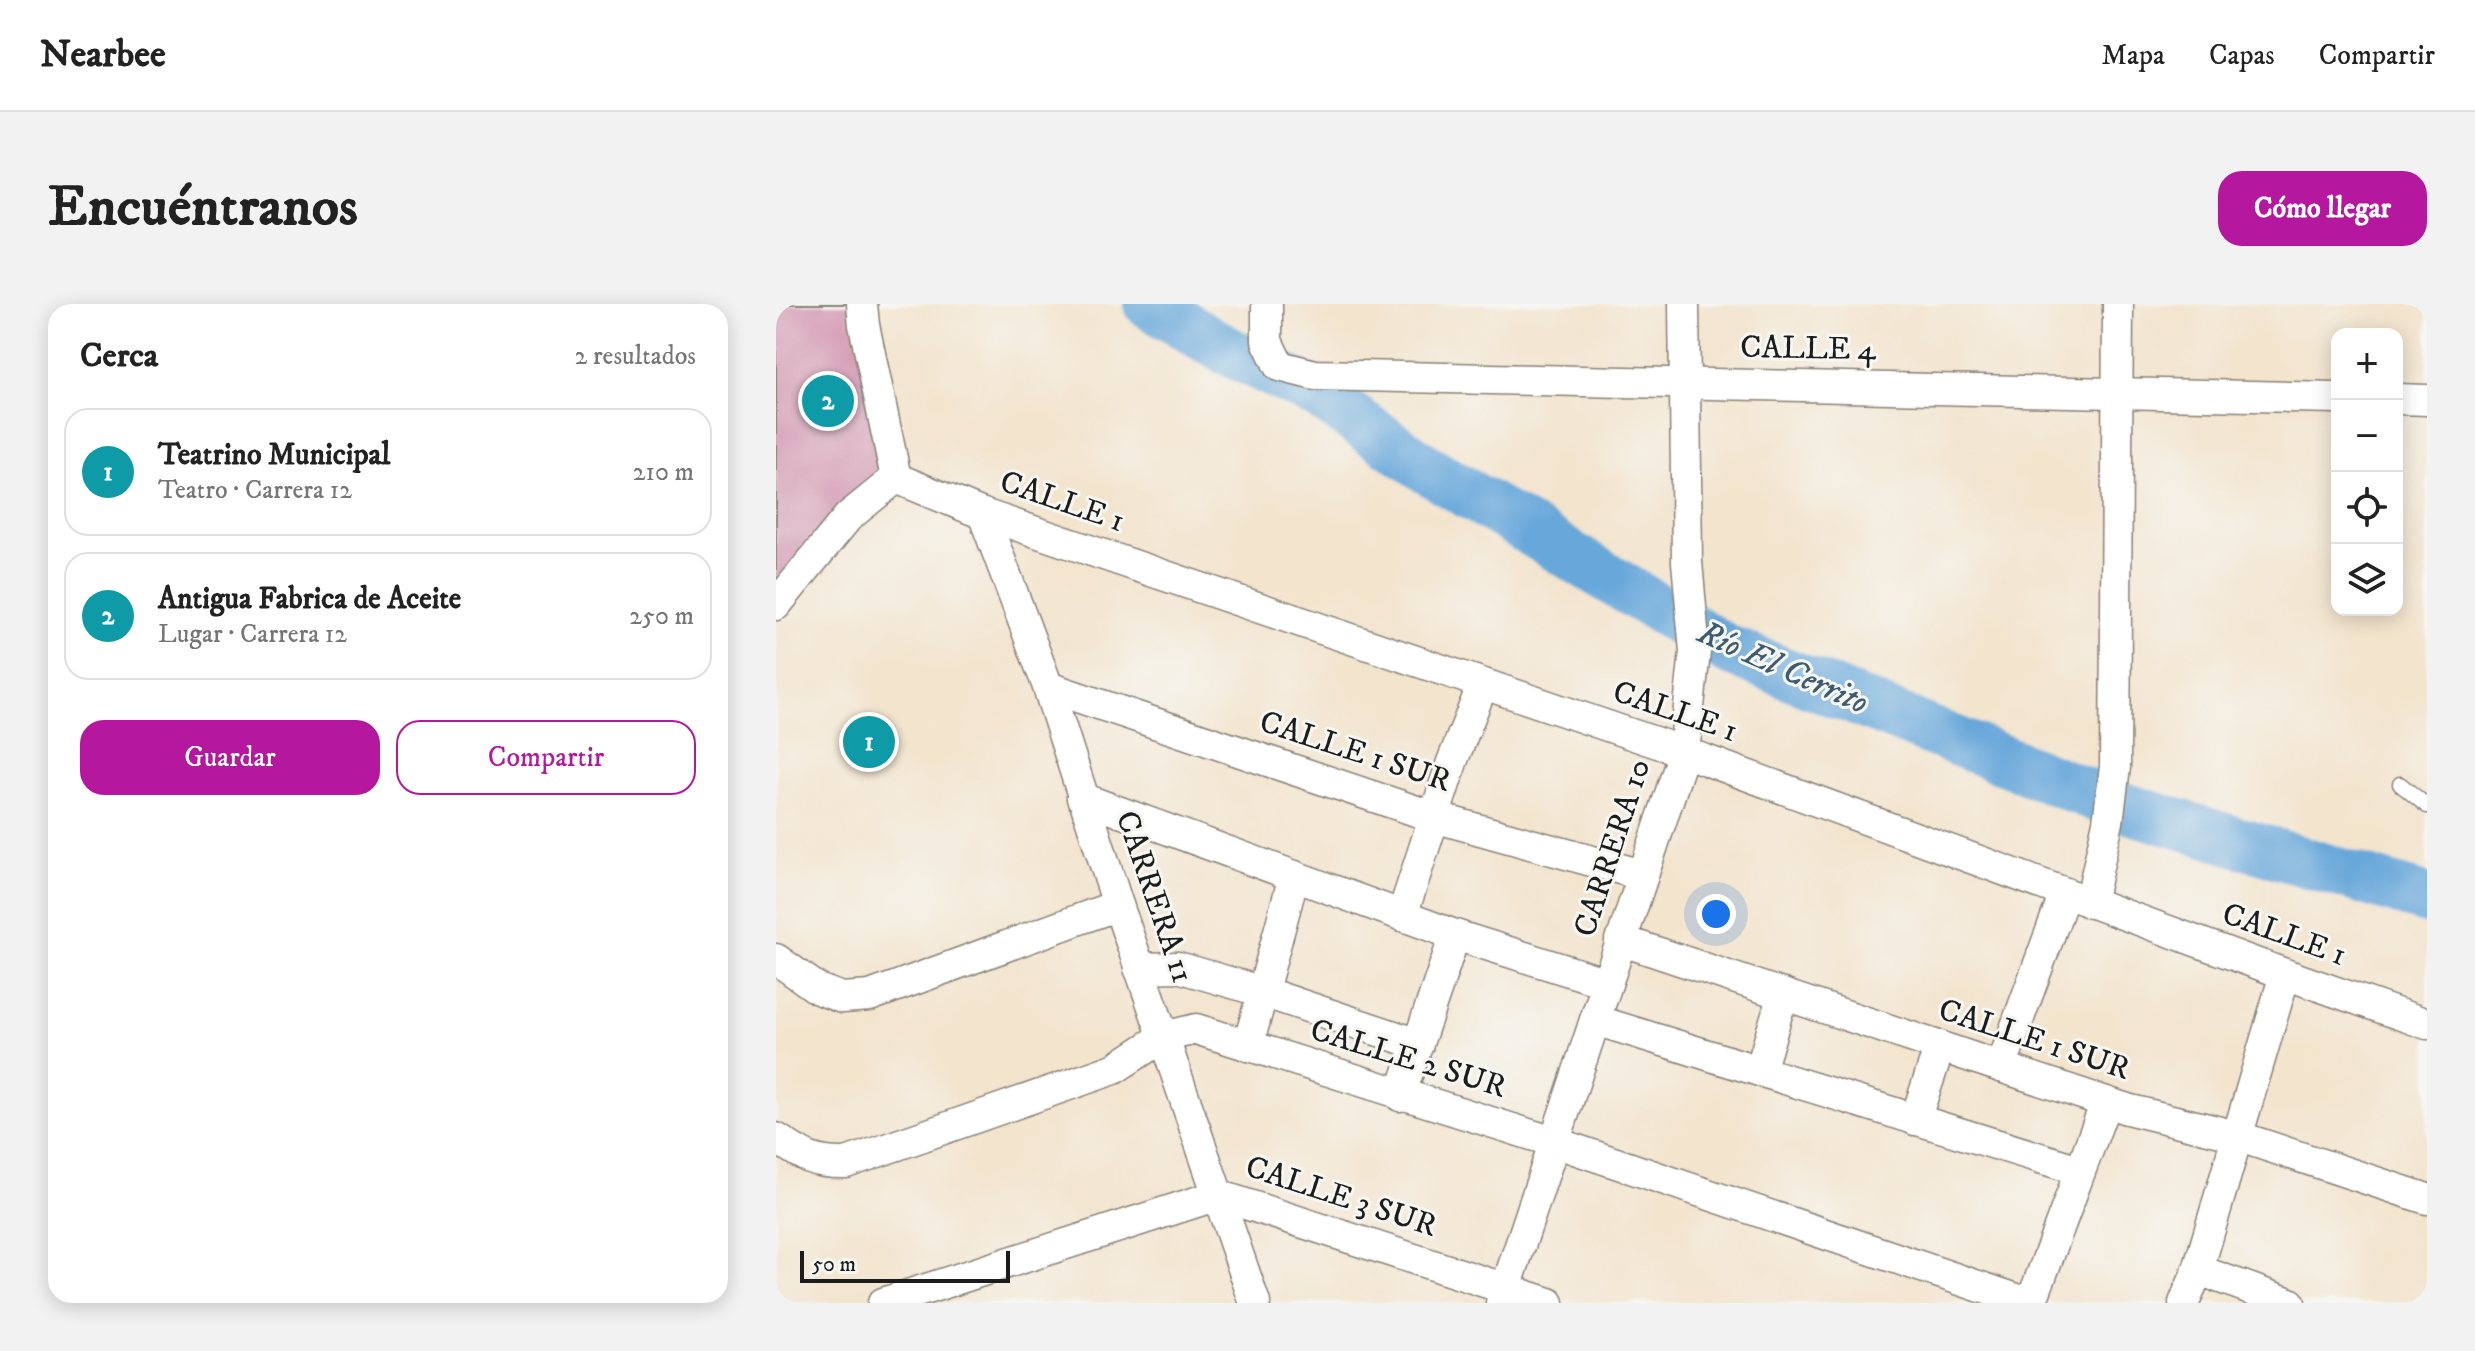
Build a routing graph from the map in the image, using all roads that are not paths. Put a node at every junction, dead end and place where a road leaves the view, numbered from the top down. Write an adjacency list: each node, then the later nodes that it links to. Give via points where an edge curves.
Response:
1 (862, 304): 10 (street)
2 (1267, 304): 5 (street, CALLE 4, via 1267,341 1279,366 1315,375)
3 (1684, 304): 5 (street, CARRERA 10)
4 (2118, 304): 6 (street)
5 (1686, 383): 6 (street, CALLE 4); 15 (street, CARRERA 10, via 1687,562 1695,652)
6 (2119, 391): 7 (street, CALLE 4); 22 (street, via 2115,767 2108,822)
7 (2331, 398)
8 (2403, 399): 9 (street)
9 (2427, 400)
10 (896, 478): 11 (street, CALLE 1); 12 (street, via 848,517)
11 (983, 514): 13 (street, CALLE 1); 14 (street, CARRERA 11)
12 (776, 605)
13 (1483, 684): 15 (street, CALLE 1); 19 (street)
14 (1048, 687): 17 (street, CARRERA 11); 19 (street, CALLE 1 SUR)
15 (1684, 752): 20 (street, CARRERA 10); 22 (street, CALLE 1)
16 (2400, 784): 18 (lane)
17 (1082, 798): 21 (street); 23 (street, CARRERA 11)
18 (2427, 806)
19 (1434, 817): 20 (street, CALLE 1 SUR); 24 (street)
20 (1642, 875): 26 (street, CARRERA 10)
21 (1294, 876): 24 (street); 31 (street)
22 (2078, 898): 29 (street, CALLE 1); 39 (street)
23 (1118, 905): 27 (street, via 870,996 830,994); 28 (street, CARRERA 11)
24 (1402, 916): 25 (street)
25 (1455, 935): 30 (street); 36 (street)
26 (1620, 940): 30 (street, CARRERA 10); 32 (street, CALLE 1 SUR)
27 (776, 959)
28 (1139, 968): 31 (street, via 1178,967); 35 (street, CARRERA 11)
29 (2285, 974): 34 (street, CALLE 1); 44 (street)
30 (1607, 983): 33 (street, CARRERA 10)
31 (1263, 992): 36 (street); 37 (street)
32 (1783, 994): 38 (street, CALLE 1 SUR); 40 (street)
33 (1595, 1020): 40 (street); 46 (street, CARRERA 10)
34 (2427, 1024)
35 (1163, 1037): 37 (street, CALLE 2 SUR, via 1196,1029); 45 (street, CALLE 2 SUR, via 1114,1069 846,1163 823,1164); 48 (street, CARRERA 11)
36 (1418, 1044): 41 (street)
37 (1248, 1046): 41 (street, CALLE 2 SUR)
38 (1940, 1046): 39 (street, CALLE 1 SUR); 43 (street)
39 (2001, 1067): 42 (street, CALLE 1 SUR)
40 (1760, 1071): 43 (street)
41 (1400, 1096): 46 (street, CALLE 2 SUR)
42 (2116, 1106): 44 (street, CALLE 1 SUR); 47 (street)
43 (1915, 1120): 47 (street)
44 (2237, 1136): 49 (street, CALLE 1 SUR); 50 (street)
45 (776, 1138)
46 (1554, 1142): 51 (street, CARRERA 10); 55 (street, CALLE 2 SUR)
47 (2079, 1170): 55 (street)
48 (1218, 1195): 51 (street, CALLE 3 SUR); 52 (street, CALLE 3 SUR); 53 (street, CARRERA 11)
49 (2427, 1199)
50 (2198, 1270): 56 (street); 57 (street)
51 (1503, 1296): 54 (street, CALLE 3 SUR)
52 (883, 1303)
53 (1255, 1303)
54 (1549, 1303)
55 (2029, 1303)
56 (2184, 1303)
57 (2290, 1303)

